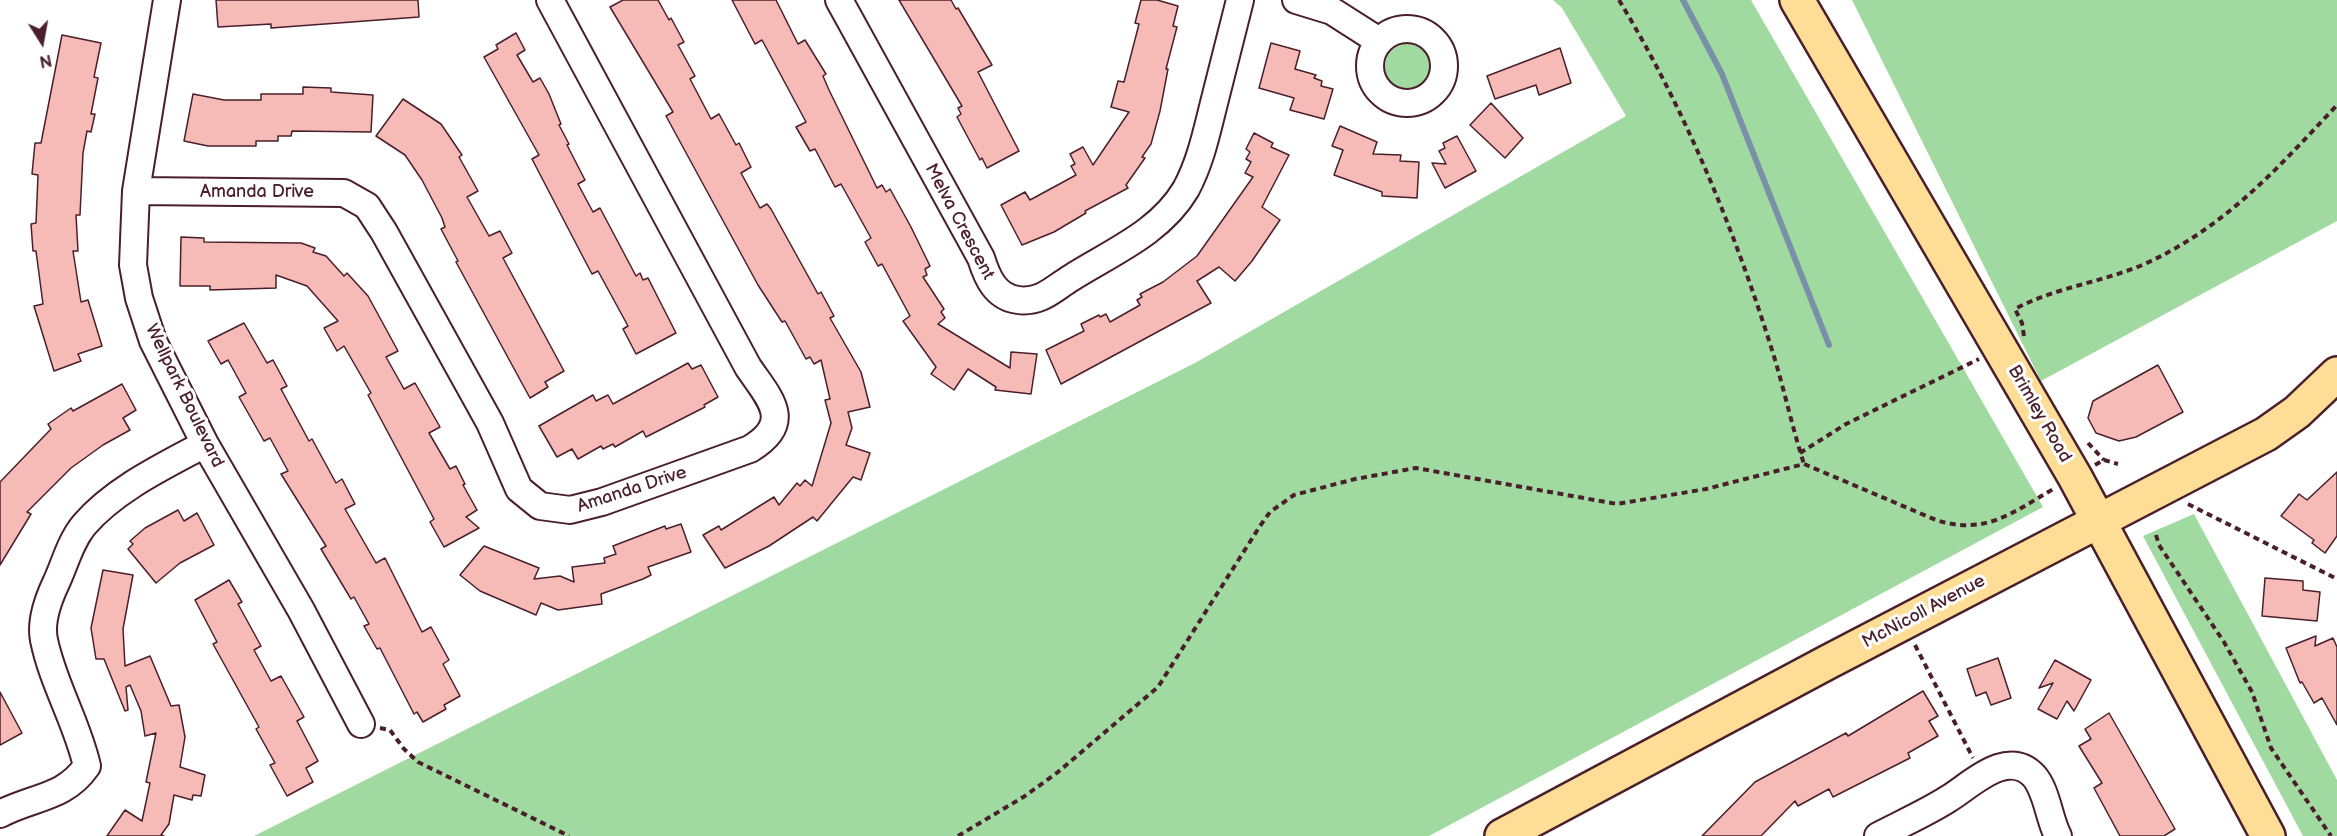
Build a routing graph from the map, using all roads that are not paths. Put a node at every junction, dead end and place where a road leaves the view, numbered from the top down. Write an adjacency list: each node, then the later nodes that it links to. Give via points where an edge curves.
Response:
1 (167, 0): 8 (street, Wellpark Boulevard)
2 (550, 0): 8 (street, Amanda Drive, via 748,367 775,406 770,431 750,449 602,502 570,510 540,506 519,489 490,423 367,206 344,193)
3 (839, 0): 4 (street, Melva Crescent, via 981,258 986,275 1004,295 1017,300 1051,293 1124,248 1171,211 1198,164)
4 (1240, 0)
5 (1296, 0): 7 (street, via 1332,11)
6 (1797, 0): 11 (main road, Brimley Road, via 2015,346)
7 (1379, 41)
8 (136, 191): 10 (street, Wellpark Boulevard, via 133,265 139,298 153,341)
9 (2337, 374): 11 (main road, McNicoll Avenue, via 2297,412 2266,434)
10 (205, 444): 12 (street, Wellpark Boulevard, via 301,610); 13 (street, via 146,477 102,508 83,526 69,550 45,611 43,637 54,677 80,735 87,766 62,792 23,802)
11 (2099, 521): 14 (main road, McNicoll Avenue); 17 (main road, Brimley Road)
12 (361, 724)
13 (0, 814)
14 (1502, 836)
15 (1878, 836): 16 (street, via 2002,766 2021,768 2034,776)
16 (2058, 836)
17 (2268, 836)

